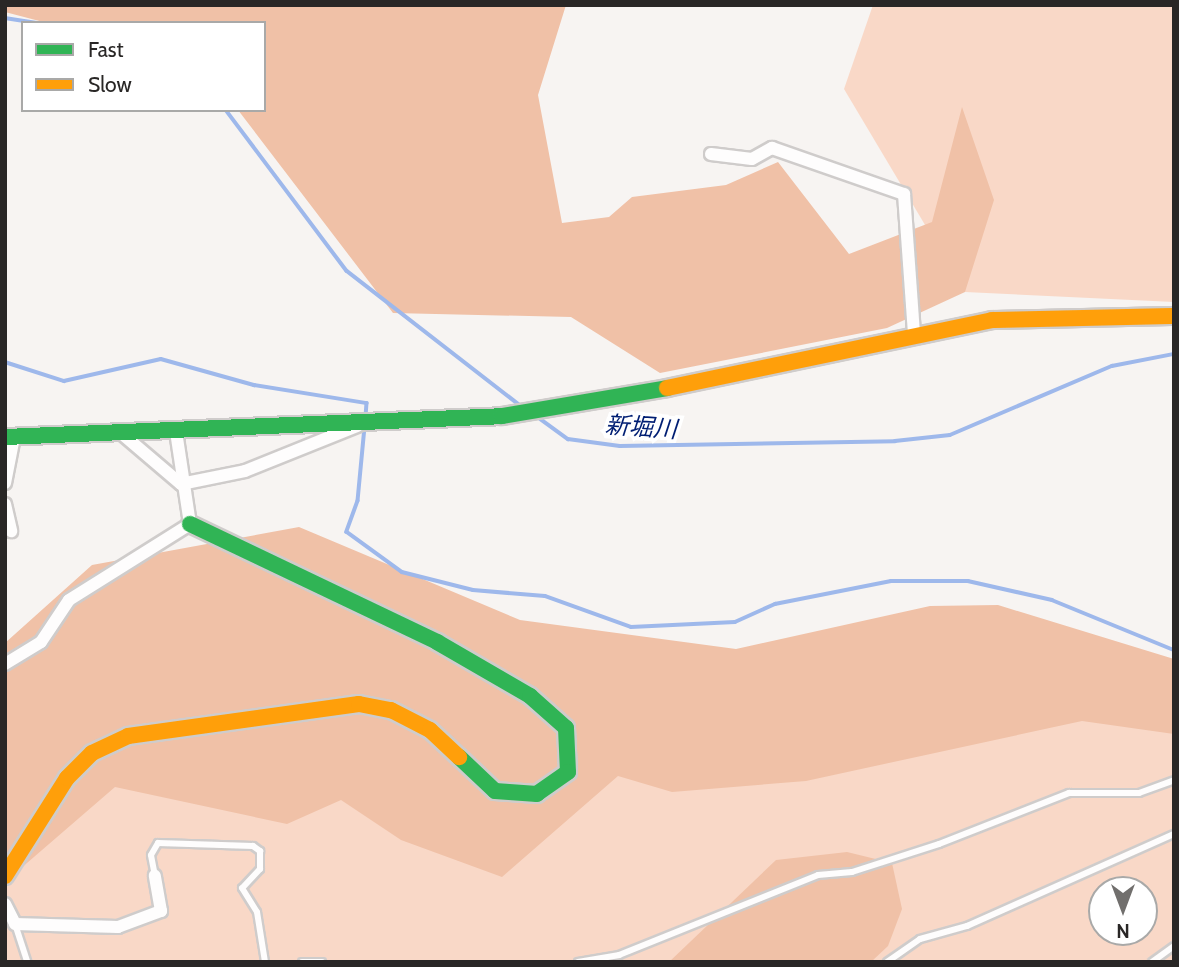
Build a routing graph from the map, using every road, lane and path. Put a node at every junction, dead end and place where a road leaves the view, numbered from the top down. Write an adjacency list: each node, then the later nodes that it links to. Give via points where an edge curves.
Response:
1 (711, 154): 3 (street, via 752,159 772,148 904,194)
2 (1174, 316): 3 (street, via 992,320)
3 (914, 332): 4 (street, via 594,403 502,416)
4 (368, 422): 5 (street); 9 (street, via 245,471)
5 (176, 431): 6 (street); 9 (street)
6 (121, 433): 7 (street); 9 (street)
7 (10, 437): 8 (street)
8 (5, 483)
9 (181, 484): 11 (street)
10 (5, 504): 12 (street)
11 (190, 524): 13 (street, via 69,600 41,642); 16 (street, via 437,642 530,695 566,728 568,772 537,794 495,791 430,730 391,710 359,704 128,736 92,753 67,778)
12 (11, 531)
13 (5, 664)
14 (1174, 780): 25 (lane, via 1139,793 1069,793 926,848 852,872 818,875 619,955)
15 (1174, 834): 26 (lane, via 967,926 920,939)
16 (5, 876)
17 (155, 876): 19 (street, via 164,903 137,923); 22 (lane, via 150,855 158,843 253,846 260,852 260,869 242,888 257,912)
18 (5, 904): 19 (street)
19 (15, 925): 21 (lane)
20 (1174, 946): 27 (lane)
21 (27, 962)
22 (265, 962)
23 (302, 962): 24 (lane)
24 (322, 962)
25 (578, 962)
26 (887, 962)
27 (1152, 962)

